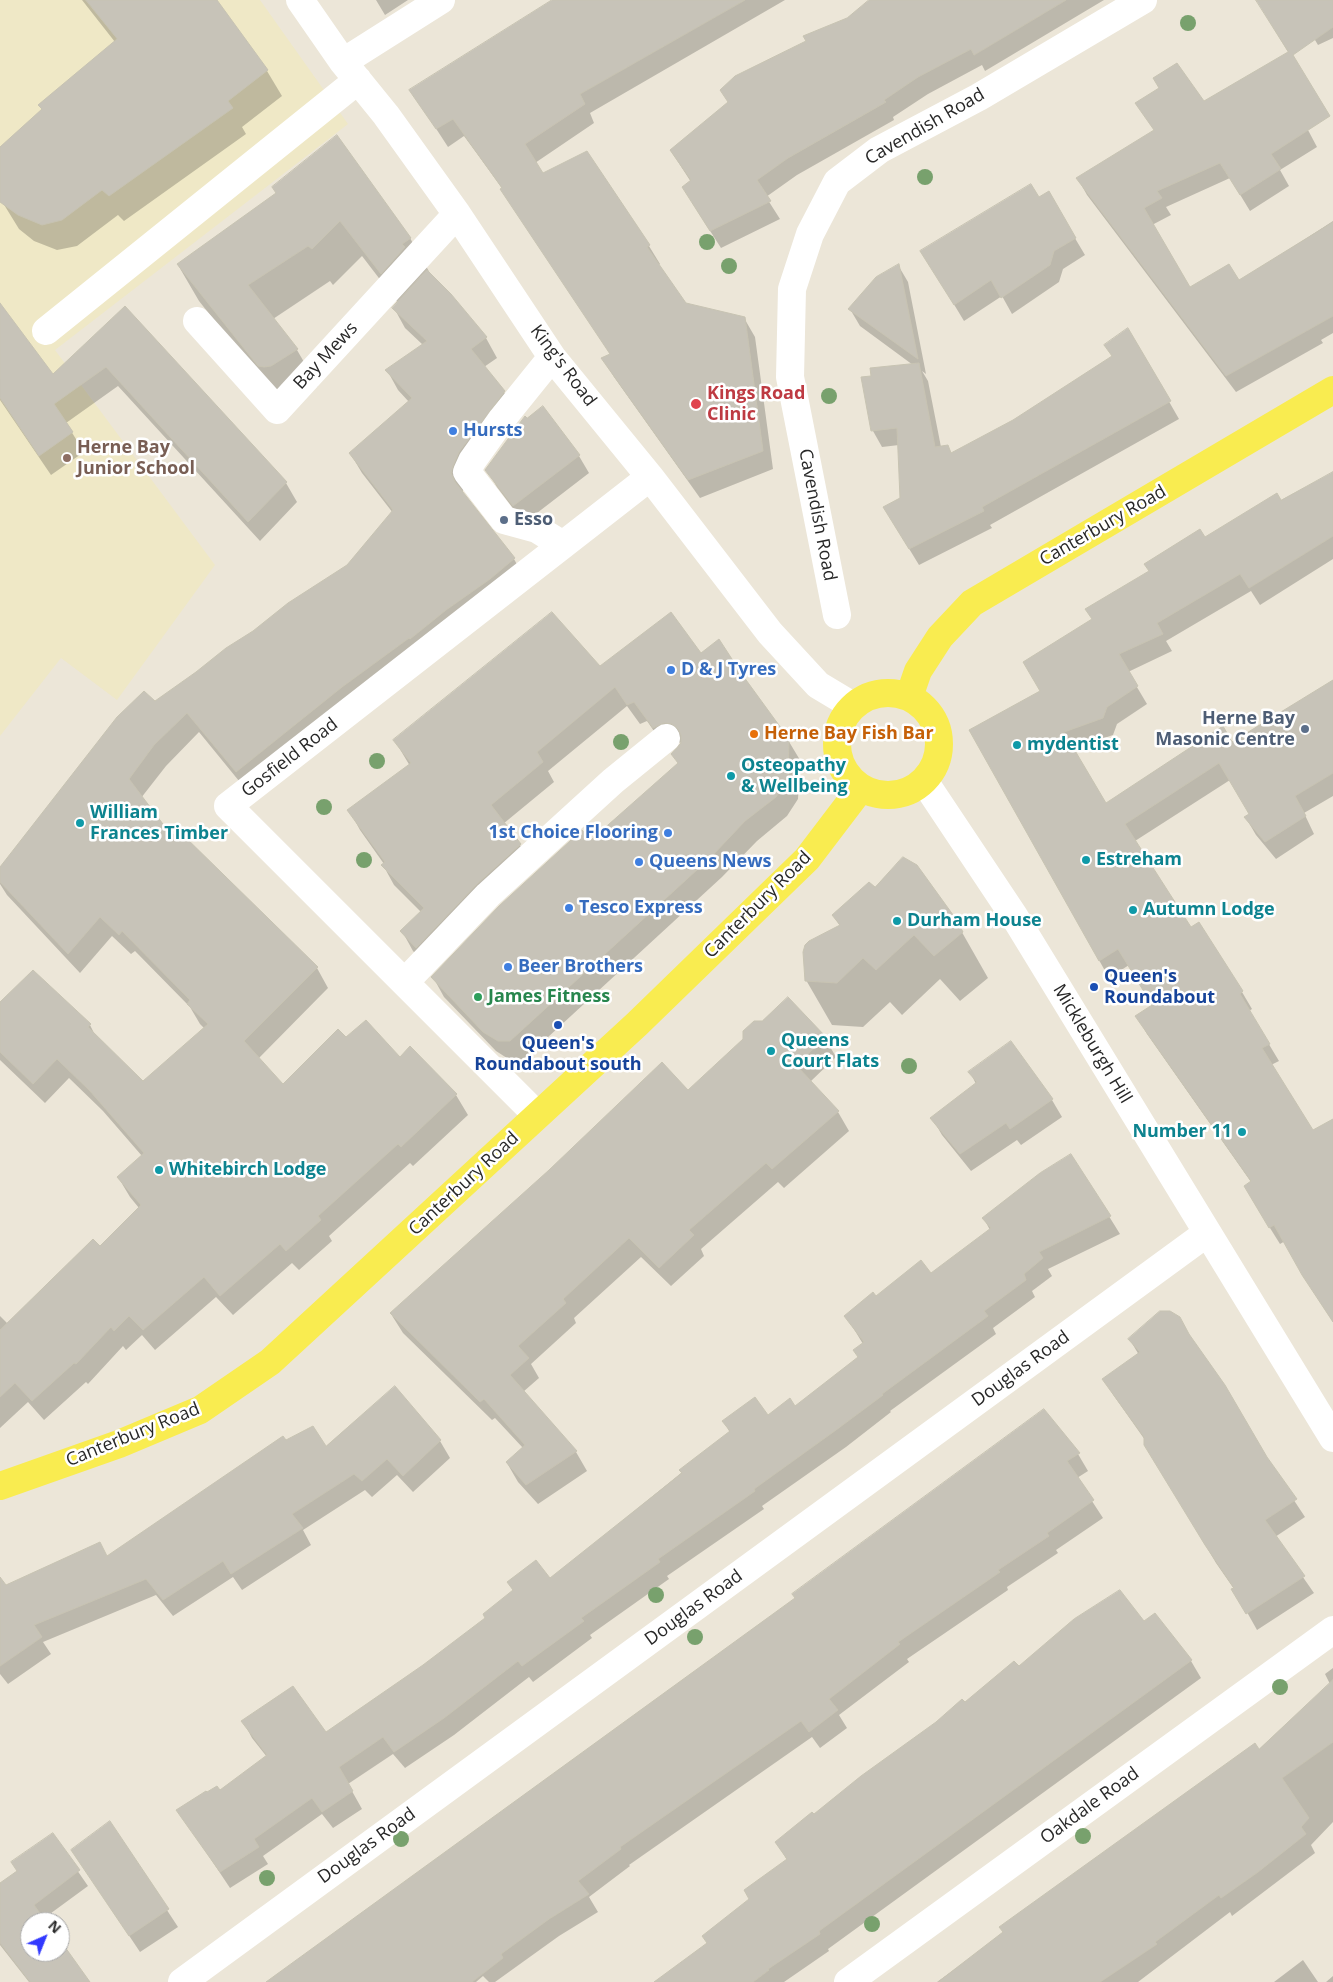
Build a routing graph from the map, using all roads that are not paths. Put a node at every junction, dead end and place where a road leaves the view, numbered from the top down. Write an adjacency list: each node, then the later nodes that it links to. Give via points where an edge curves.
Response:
1 (300, 0): 4 (street, King's Road)
2 (441, 0): 4 (street)
3 (1143, 0): 12 (street, Cavendish Road, via 979,97 879,150 837,182 810,234 792,289 790,377)
4 (351, 71): 5 (street, King's Road); 7 (street)
5 (457, 214): 6 (street, Bay Mews, via 277,410); 8 (street, King's Road)
6 (197, 321)
7 (46, 331)
8 (552, 357): 10 (street, King's Road); 11 (street, via 502,419 467,472 504,520 537,529)
9 (1333, 390): 13 (main road, Canterbury Road, via 972,603 940,636 918,671)
10 (650, 477): 11 (street, Gosfield Road); 14 (street, King's Road, via 770,634 818,685)
11 (562, 545): 18 (street, Gosfield Road, via 228,806)
12 (837, 615)
13 (909, 697): 14 (main road, via 881,693); 16 (main road, via 931,715 940,742 933,770)
14 (853, 706): 17 (main road, via 839,729 838,756 851,780)
15 (666, 738): 18 (street, via 613,781 488,895)
16 (924, 781): 17 (main road, via 914,789 888,796); 20 (street, Mickleburgh Hill, via 1014,916)
17 (861, 788): 19 (main road, Canterbury Road, via 807,859)
18 (405, 982): 19 (street, Gosfield Road)
19 (538, 1116): 22 (main road, Canterbury Road, via 270,1362 200,1410 119,1444)
20 (1207, 1233): 21 (street, Mickleburgh Hill); 24 (street, Douglas Road)
21 (1333, 1438)
22 (0, 1486)
23 (1333, 1630): 25 (street, Oakdale Road)
24 (182, 1982)
25 (848, 1982)

